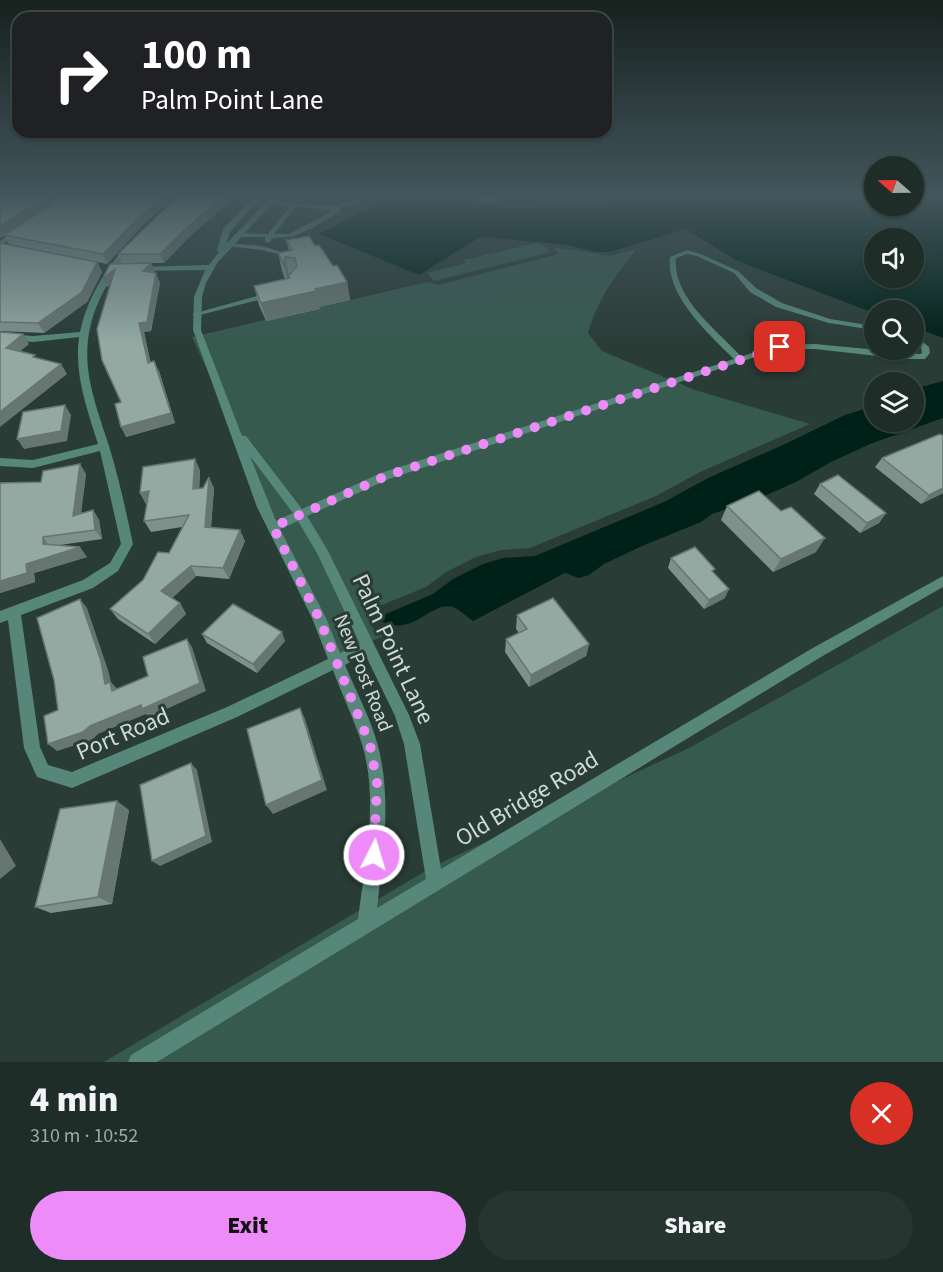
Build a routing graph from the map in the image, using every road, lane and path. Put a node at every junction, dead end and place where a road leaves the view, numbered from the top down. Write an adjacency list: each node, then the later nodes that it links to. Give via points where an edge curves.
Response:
1 (132, 245): 11 (street)
2 (224, 245): 6 (street, New Post Road)
3 (228, 245): 6 (street, New Post Road)
4 (268, 245): 8 (lane)
5 (0, 246): 7 (street)
6 (224, 248): 8 (lane); 9 (street, New Post Road)
7 (11, 249)
8 (268, 250): 10 (lane, via 284,256)
9 (210, 267): 11 (street); 13 (street, New Post Road, via 201,281)
10 (290, 267)
11 (106, 268): 15 (street)
12 (277, 293): 13 (lane)
13 (196, 314): 20 (street, New Post Road, via 197,330)
14 (864, 326): 19 (lane, via 830,321 779,305 753,290 736,272 699,255 687,252 673,257 670,264 674,280 688,303)
15 (84, 333): 16 (street, via 33,339); 21 (street, via 84,377)
16 (0, 336)
17 (780, 347): 18 (lane); 19 (street)
18 (864, 352)
19 (740, 360): 23 (street, via 386,476)
20 (234, 429): 23 (street, Palm Point Lane); 24 (street, New Post Road)
21 (104, 446): 22 (street, via 33,464); 26 (street, via 127,544 114,567 88,584)
22 (0, 462)
23 (300, 514): 24 (street); 27 (street, Palm Point Lane, via 322,551)
24 (273, 527): 28 (street, New Post Road)
25 (943, 581): 29 (street, Old Bridge Road)
26 (7, 615): 28 (street, Port Road, via 32,748 43,771 72,780)
27 (367, 648): 28 (street, Port Road); 29 (street, Palm Point Lane, via 412,744)
28 (337, 662): 30 (street, New Post Road, via 370,745 377,783 377,832)
29 (435, 882): 30 (street, Old Bridge Road)
30 (366, 924): 31 (street, Old Bridge Road)
31 (138, 1062)

